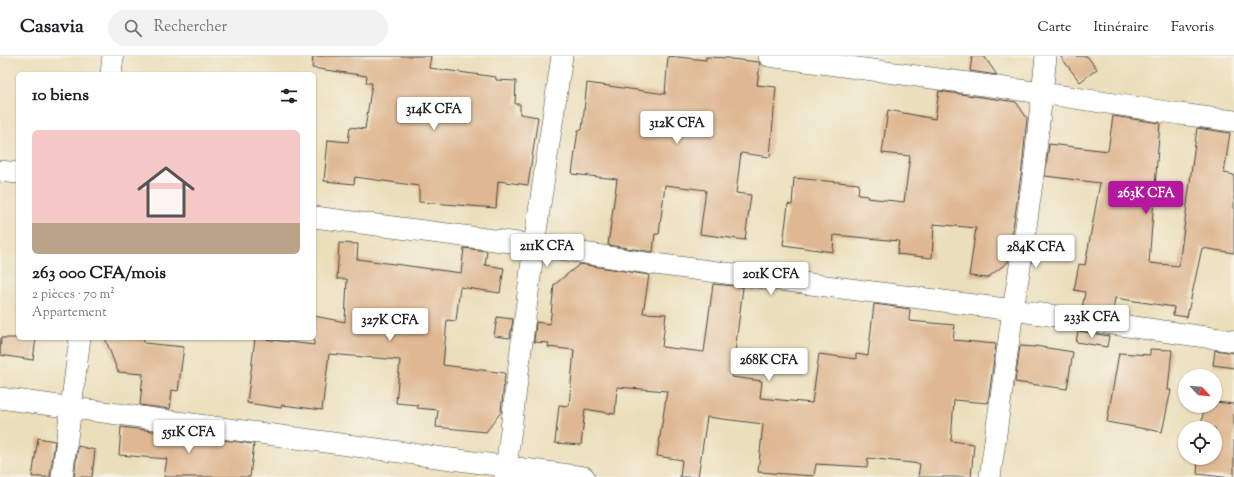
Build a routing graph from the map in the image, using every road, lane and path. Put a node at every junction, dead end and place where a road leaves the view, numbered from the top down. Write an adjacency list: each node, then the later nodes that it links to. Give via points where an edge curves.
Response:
1 (113, 56): 5 (street)
2 (562, 56): 11 (street)
3 (770, 56): 6 (street)
4 (1046, 56): 6 (street)
5 (111, 72)
6 (1042, 93): 7 (street); 12 (street, via 1034,169)
7 (1234, 121)
8 (0, 171): 9 (street)
9 (16, 173)
10 (316, 217): 11 (street)
11 (534, 245): 12 (street, via 647,263); 17 (street)
12 (1013, 310): 14 (street); 20 (street)
13 (80, 340): 16 (street)
14 (1234, 341)
15 (0, 398): 16 (street)
16 (71, 407): 17 (street); 18 (street)
17 (506, 472): 19 (street)
18 (62, 477)
19 (584, 477)
20 (990, 477)

